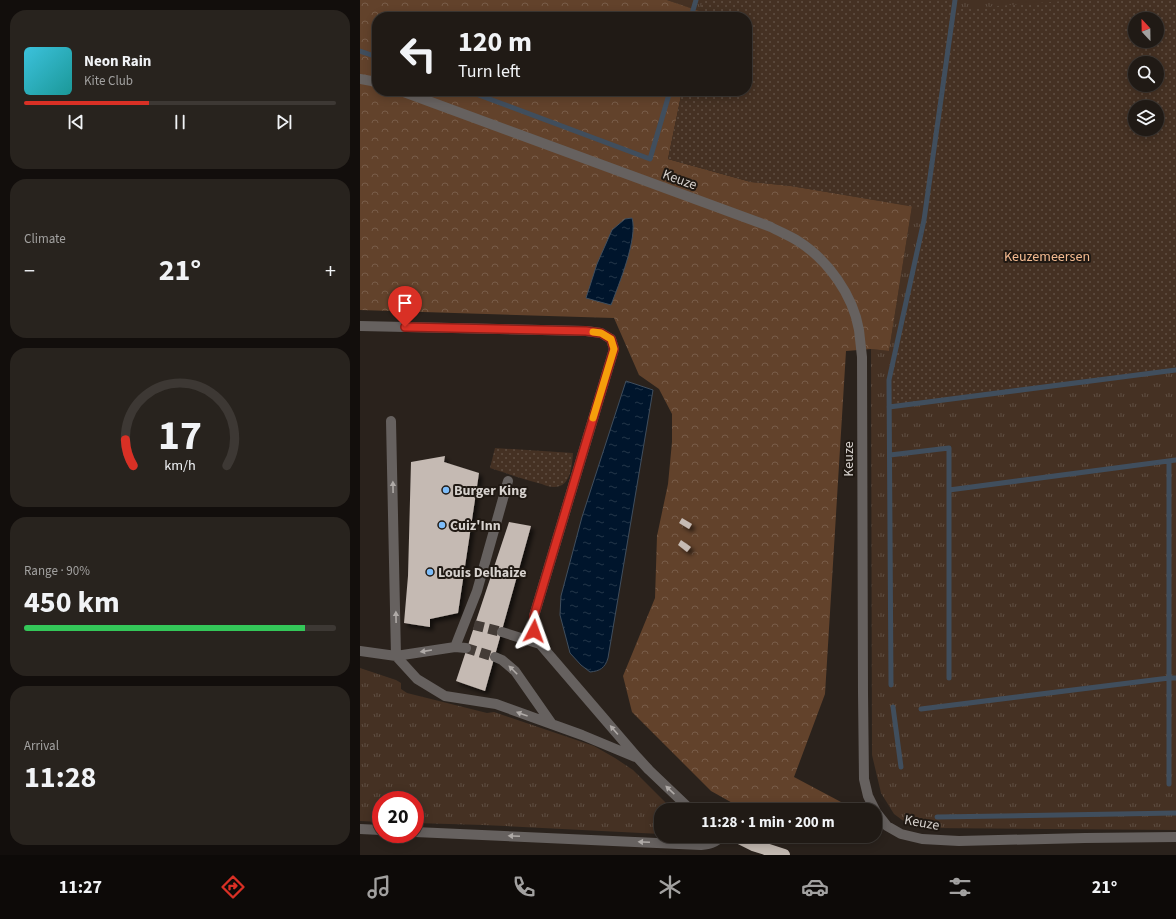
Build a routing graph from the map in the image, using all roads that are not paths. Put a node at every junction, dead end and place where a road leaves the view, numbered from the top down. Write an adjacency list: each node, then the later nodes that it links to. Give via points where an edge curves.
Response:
1 (360, 79): 2 (street)
2 (372, 81)
3 (415, 96): 20 (street, Keuze, via 771,227 798,241 822,259 840,283 859,328 862,357 864,779 868,796 876,812 888,826 901,834 922,839)
4 (360, 326): 8 (street, via 586,331 601,333 611,339 614,349 534,616 534,631)
5 (391, 421): 12 (street, one-way to 5)
6 (508, 481): 9 (street, via 470,623)
7 (502, 632): 8 (street)
8 (540, 644): 15 (street, one-way to 8)
9 (455, 647): 10 (street); 12 (street, one-way to 12)
10 (466, 648)
11 (360, 651): 12 (street)
12 (396, 656): 14 (street, one-way to 12, via 496,704 445,696 417,679)
13 (495, 657): 14 (street, one-way to 13, via 515,670)
14 (552, 724): 15 (street)
15 (637, 758): 16 (street, one-way to 15)
16 (684, 803)
17 (360, 829): 18 (street)
18 (372, 830)
19 (424, 832): 21 (street, one-way to 19)
20 (1176, 837)
21 (654, 843)
22 (657, 843): 23 (street, one-way to 22)
23 (712, 843)
24 (749, 843): 25 (highway)
25 (784, 855)

